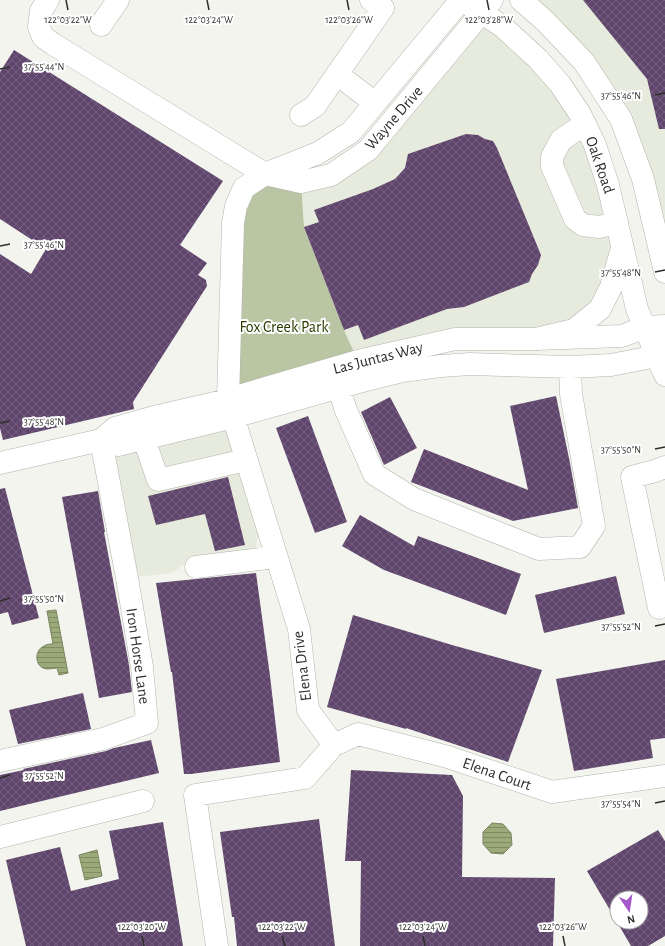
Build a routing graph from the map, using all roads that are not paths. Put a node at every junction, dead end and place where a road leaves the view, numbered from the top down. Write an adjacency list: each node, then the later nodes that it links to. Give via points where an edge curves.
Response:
1 (48, 0): 12 (street, Wayne Drive, via 41,11 39,28 43,37)
2 (118, 0): 7 (street)
3 (371, 0): 8 (street, via 384,8)
4 (462, 0): 6 (street, Oak Road); 9 (street, Wayne Drive)
5 (521, 0): 15 (street, via 584,62 621,119 643,179)
6 (487, 6): 11 (street, Oak Road, via 502,26 537,58 560,84); 12 (street, Wayne Drive, via 368,150 331,175 301,182)
7 (101, 24)
8 (337, 74): 9 (street); 10 (street, via 315,106)
9 (375, 103): 12 (street, Wayne Drive, via 352,132 318,153)
10 (301, 115)
11 (585, 124): 13 (street, Oak Road, via 608,185); 13 (street, via 561,140 552,157 552,166 575,219 584,225 599,227)
12 (265, 174): 21 (street, Elena Drive, via 244,188 236,206 233,223)
13 (617, 223): 14 (street, Oak Road)
14 (622, 247): 16 (street, Oak Road, via 637,309); 17 (street, via 616,273 600,309 574,330)
15 (665, 272)
16 (655, 326): 17 (street, Las Juntas Way, via 622,336); 18 (street, Oak Road)
17 (536, 338): 21 (street, Las Juntas Way, via 455,339 358,361 249,393)
18 (662, 359): 19 (street, Las Juntas Way)
19 (570, 367): 20 (street, Las Juntas Way, via 470,364 441,366 402,371); 20 (street, via 571,394 594,526 580,547 539,549 414,499 374,474 346,408)
20 (340, 387): 21 (street, Las Juntas Way)
21 (230, 409): 22 (street, Las Juntas Way); 23 (street, Las Juntas Way, via 154,417 115,428); 24 (street, Elena Drive)
22 (144, 439): 23 (street, Las Juntas Way, via 118,445); 24 (street, via 158,480)
23 (101, 440): 25 (street, Las Juntas Way); 31 (street, Iron Horse Lane, via 142,667 146,723 103,739)
24 (246, 460): 27 (street, Elena Drive)
25 (0, 463)
26 (665, 467): 29 (street, via 632,477)
27 (276, 557): 28 (street); 30 (street, Elena Drive, via 299,629 308,710)
28 (196, 567)
29 (659, 608)
30 (334, 746): 32 (street, Elena Court, via 358,734 448,757 552,792); 35 (street, via 305,778 195,795)
31 (0, 762)
32 (665, 776)
33 (143, 801): 34 (street)
34 (0, 837)
35 (217, 946)

